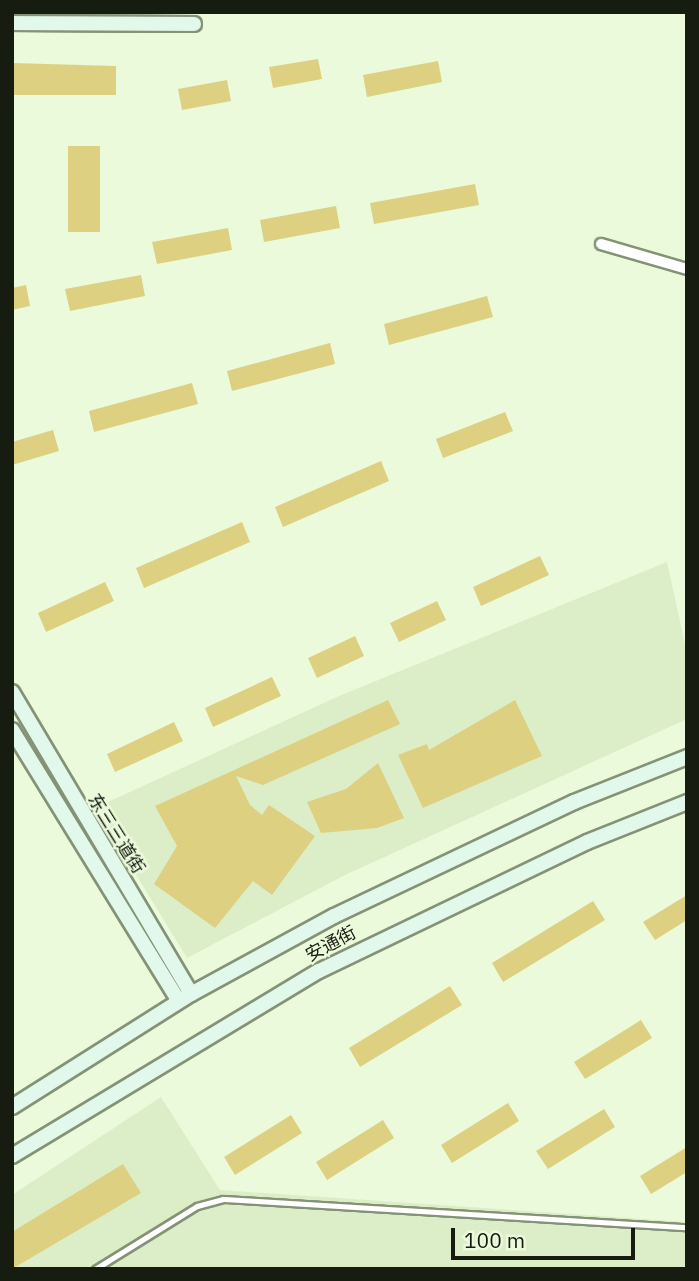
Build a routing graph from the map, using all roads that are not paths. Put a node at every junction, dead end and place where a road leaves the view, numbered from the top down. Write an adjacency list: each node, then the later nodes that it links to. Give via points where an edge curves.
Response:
1 (12, 23): 2 (main road)
2 (194, 24)
3 (601, 244): 4 (street)
4 (687, 269)
5 (12, 692): 9 (main road, 东三三道街)
6 (12, 730): 9 (main road, 东三三道街)
7 (687, 757): 9 (main road, 安通街, via 406,880)
8 (687, 802): 11 (main road, 安通街, via 562,854 319,971)
9 (185, 997): 10 (main road, 安通街)
10 (12, 1107)
11 (12, 1156)
12 (687, 1227): 13 (lane, via 223,1199 197,1206)
13 (95, 1269)

